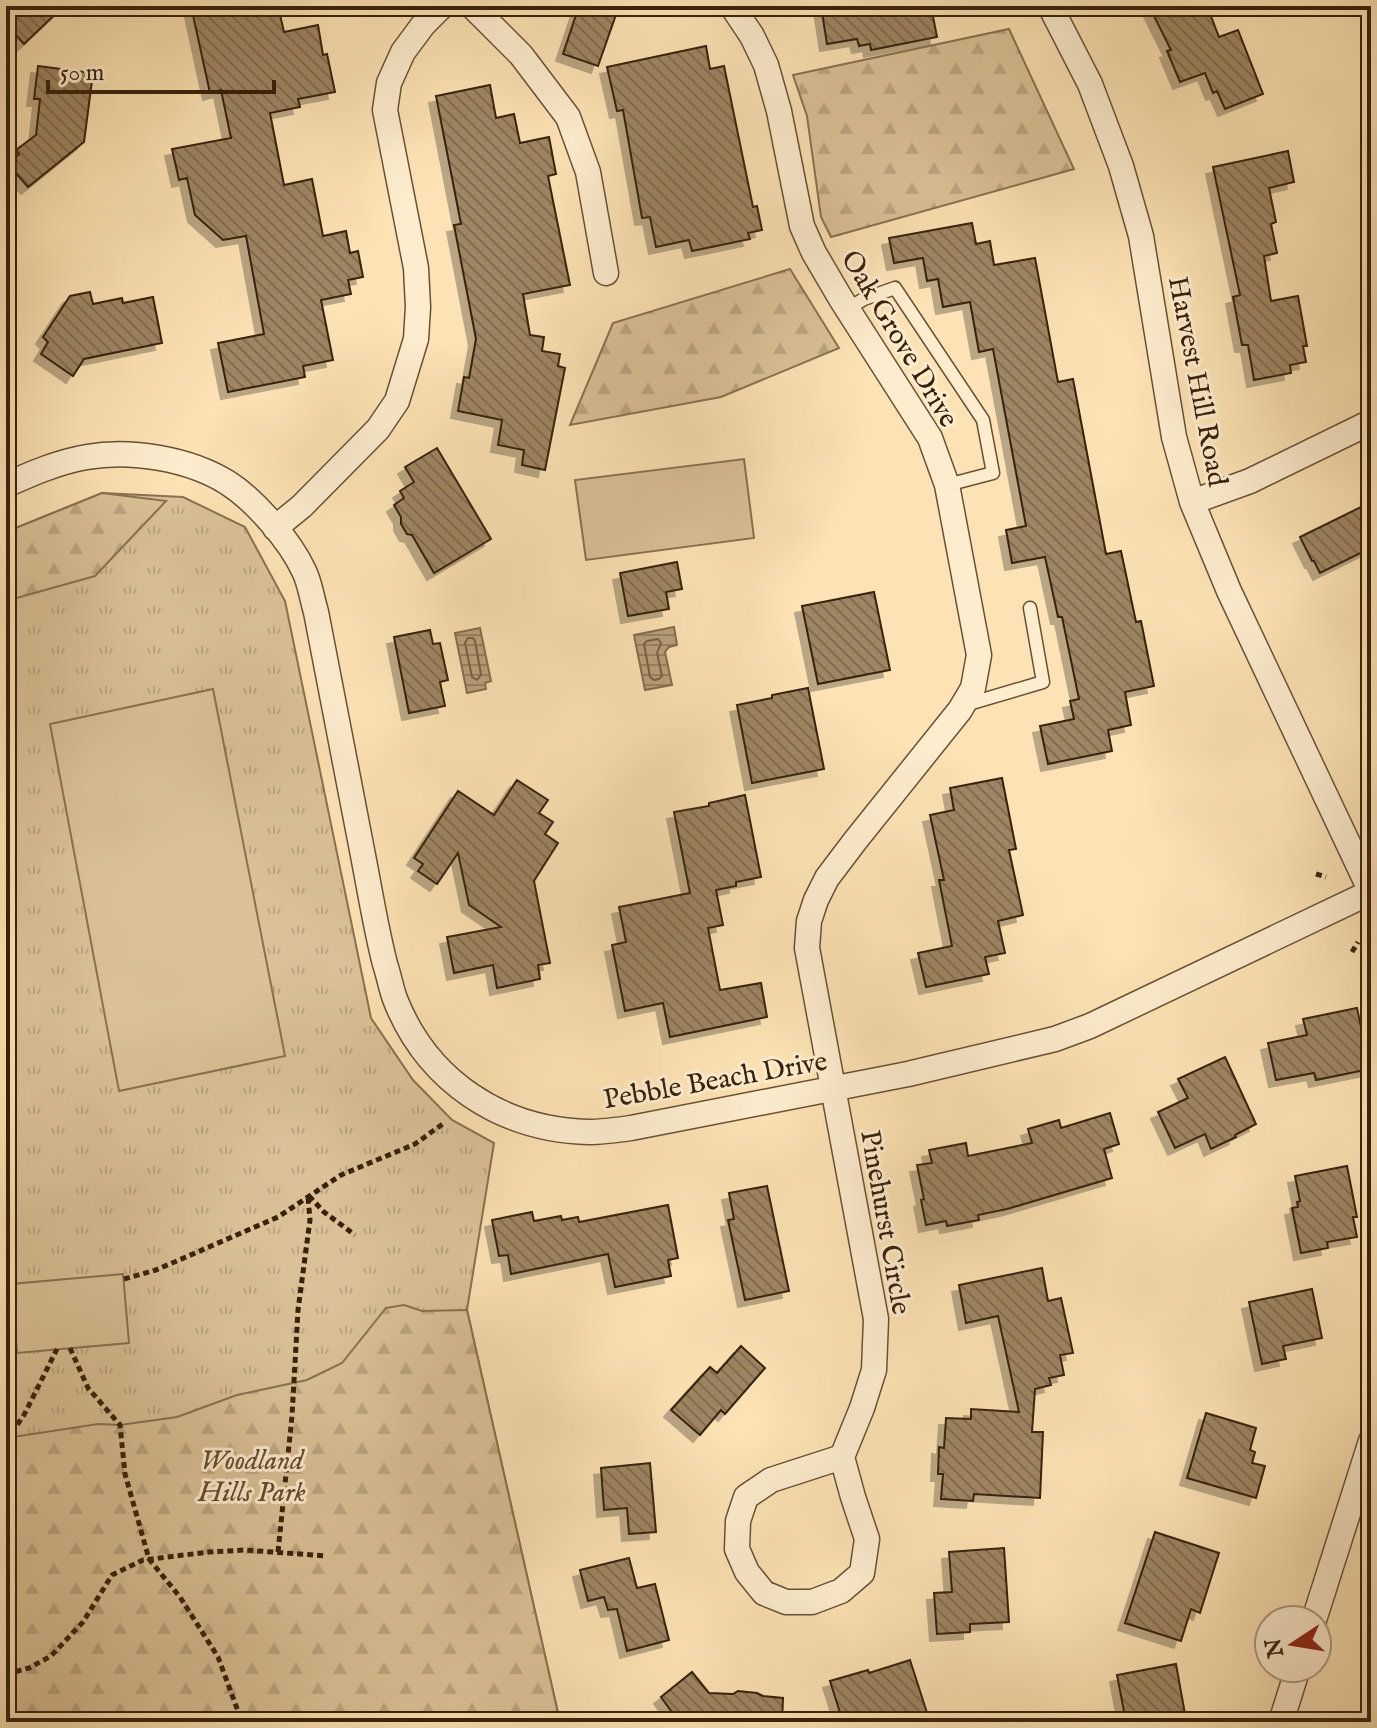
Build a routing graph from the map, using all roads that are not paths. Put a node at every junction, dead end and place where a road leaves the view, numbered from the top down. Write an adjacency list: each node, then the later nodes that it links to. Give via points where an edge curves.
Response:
1 (442, 6): 11 (street, via 403,52 389,83 385,110 416,268 418,307 416,339 397,401 378,429)
2 (472, 6): 5 (street, via 521,55 568,117 588,172)
3 (732, 6): 6 (street, Oak Grove Drive, via 766,65 802,226)
4 (1050, 6): 10 (street, Harvest Hill Road, via 1090,84 1121,166 1141,236 1174,437)
5 (606, 273)
6 (847, 309): 9 (street, Oak Grove Drive, via 930,438); 9 (lane, via 895,288 983,420 993,473)
7 (1371, 422): 10 (street, via 1250,481)
8 (6, 485): 11 (street, Pebble Beach Drive, via 77,459 143,455 175,461 228,483)
9 (947, 485): 13 (street, Oak Grove Drive, via 979,655 973,688)
10 (1192, 502): 14 (street, Harvest Hill Road)
11 (275, 528): 15 (street, Pebble Beach Drive, via 304,572 316,612 395,998 431,1061 484,1105 521,1121 591,1132)
12 (1030, 608): 13 (lane, via 1043,682)
13 (962, 706): 15 (street, Oak Grove Drive, via 827,878 816,900 807,948)
14 (1371, 892): 15 (street, Pebble Beach Drive, via 1055,1039)
15 (834, 1088): 17 (street, Pinehurst Circle, via 876,1319 874,1370)
16 (1371, 1441): 18 (street)
17 (842, 1457): 17 (street, via 771,1480 746,1497 737,1549 764,1593 786,1602 812,1602 841,1591 862,1573 867,1539)
18 (1364, 1487): 19 (street)
19 (1320, 1604)
20 (1293, 1684): 21 (street)
21 (1281, 1722)

